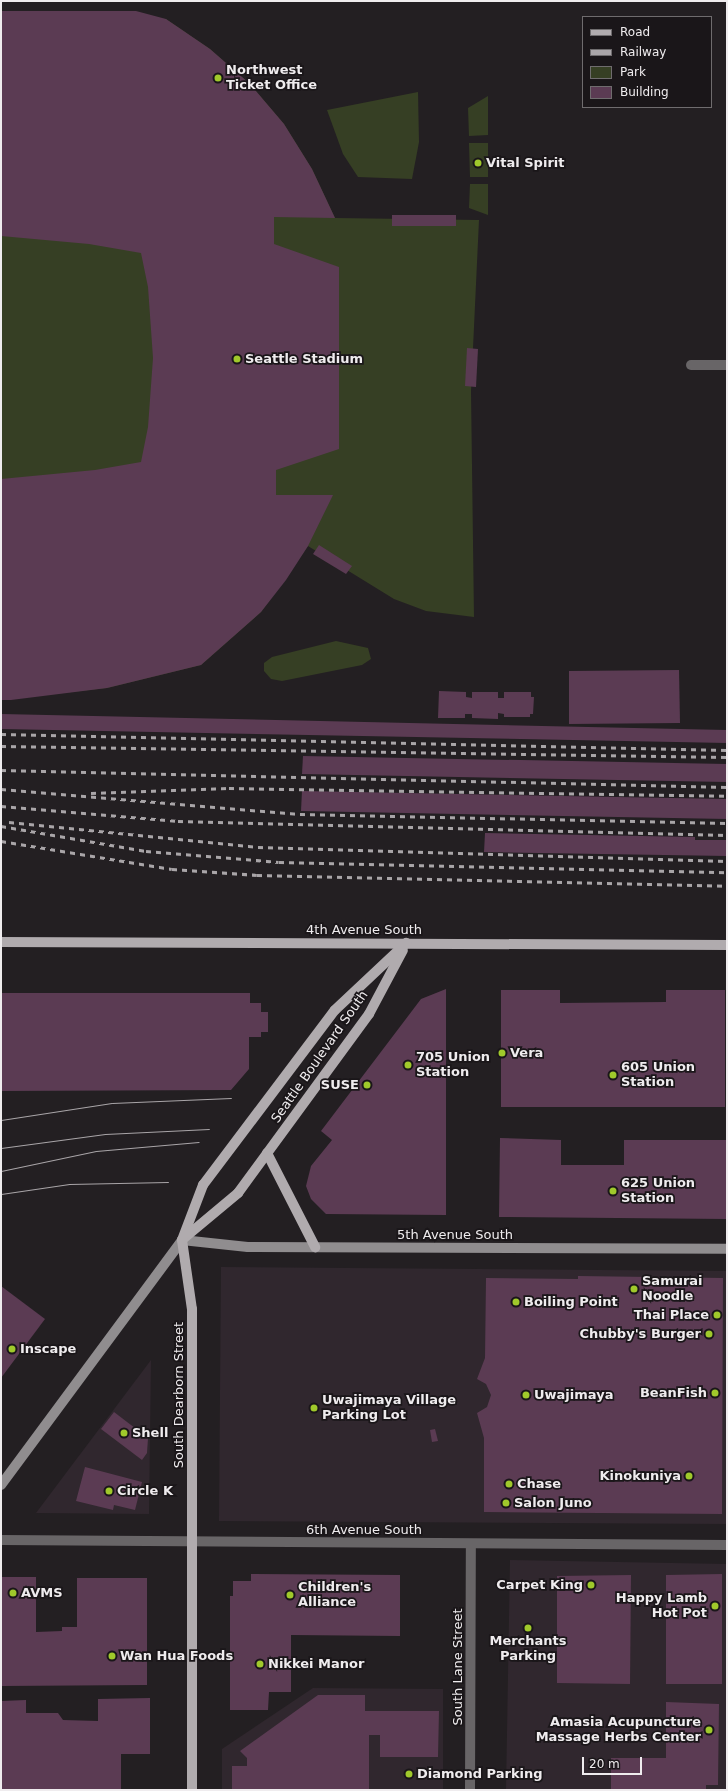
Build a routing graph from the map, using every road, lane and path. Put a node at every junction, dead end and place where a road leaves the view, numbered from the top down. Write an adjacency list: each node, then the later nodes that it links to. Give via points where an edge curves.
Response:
1 (691, 365): 2 (street)
2 (727, 366)
3 (1, 942): 4 (main road, 4th Avenue South)
4 (406, 943): 5 (main road, 4th Avenue South); 6 (main road, Seattle Boulevard South, bridge, via 369,1014); 7 (main road, Seattle Boulevard South, bridge, via 330,1016 202,1185)
5 (727, 945)
6 (267, 1153): 7 (main road, Seattle Boulevard South, bridge, via 238,1193); 8 (main road)
7 (182, 1240): 8 (main road, 5th Avenue South, via 248,1247); 10 (main road, Seattle Boulevard South); 12 (main road, South Dearborn Street, via 192,1308)
8 (315, 1247): 9 (main road, 5th Avenue South)
9 (727, 1249)
10 (1, 1485)
11 (1, 1540): 12 (street, 6th Avenue South)
12 (192, 1542): 13 (street, 6th Avenue South); 15 (main road, South Dearborn Street)
13 (471, 1544): 14 (street, 6th Avenue South); 16 (street, South Lane Street)
14 (727, 1545)
15 (192, 1790)
16 (470, 1790)

